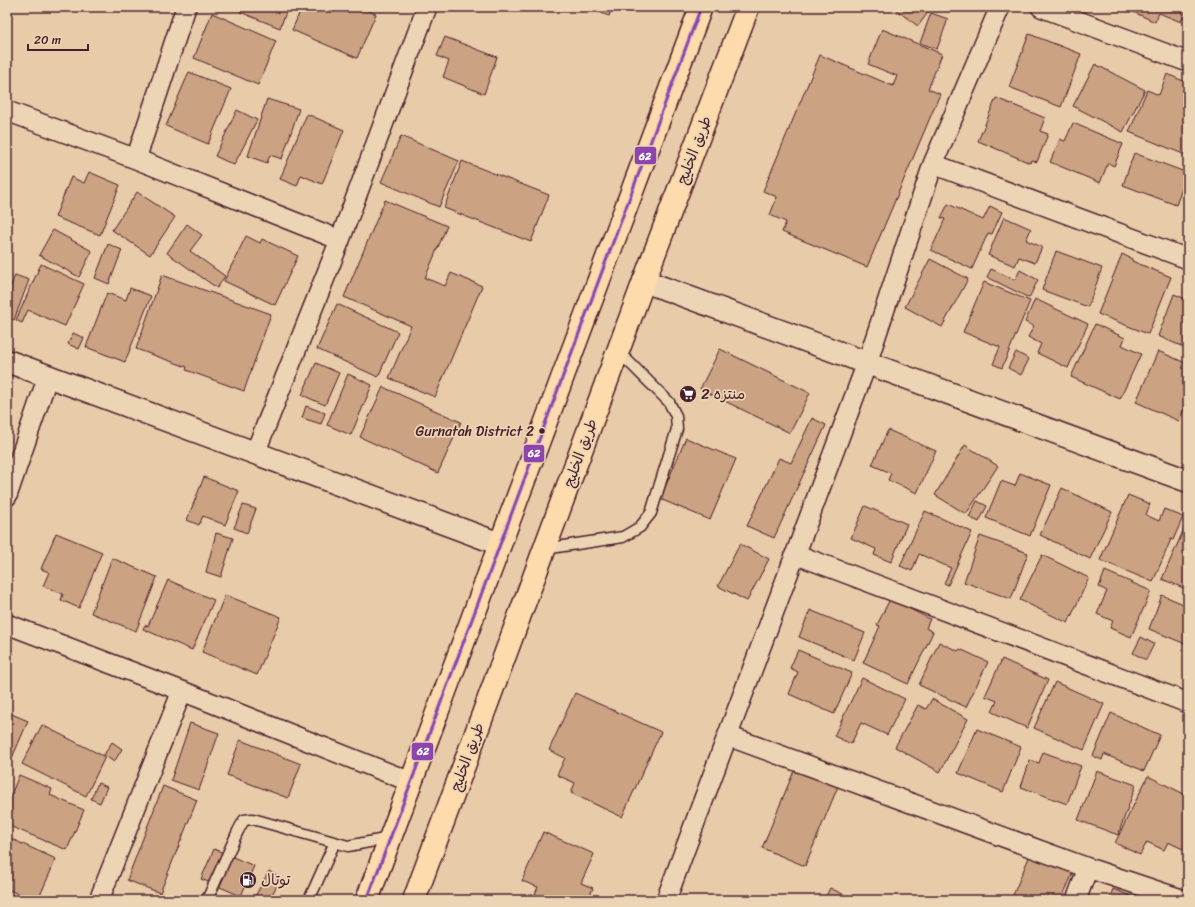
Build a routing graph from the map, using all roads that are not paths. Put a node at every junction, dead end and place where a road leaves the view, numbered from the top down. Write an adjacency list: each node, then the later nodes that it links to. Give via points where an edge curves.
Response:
1 (186, 7): 9 (street)
2 (427, 7): 11 (street)
3 (701, 7): 21 (main road)
4 (748, 7): 13 (main road, طريق الخليج)
5 (1000, 7): 10 (street)
6 (1041, 7): 7 (street)
7 (1188, 62)
8 (7, 111): 9 (street)
9 (136, 158): 11 (street)
10 (933, 164): 12 (street); 16 (street)
11 (340, 240): 18 (street)
12 (1188, 259)
13 (644, 281): 14 (main road, طريق الخليج); 16 (street)
14 (618, 351): 22 (main road, طريق الخليج); 22 (lane, via 669,402 676,416 677,429 650,513 640,526 624,537)
15 (7, 361): 17 (street)
16 (867, 363): 19 (street); 23 (street)
17 (48, 376): 18 (street); 20 (street)
18 (255, 453): 21 (street)
19 (1188, 481)
20 (7, 496)
21 (500, 544): 28 (main road)
22 (544, 549): 36 (main road, طريق الخليج)
23 (796, 554): 26 (street); 27 (street)
24 (7, 624): 25 (street)
25 (182, 691): 28 (street); 32 (street)
26 (1188, 703)
27 (728, 736): 31 (street); 37 (street)
28 (411, 782): 29 (main road)
29 (390, 838): 30 (lane, via 348,846); 35 (main road)
30 (335, 842): 33 (lane, via 253,819 244,820); 34 (lane)
31 (1088, 868): 38 (street); 39 (street)
32 (99, 900)
33 (206, 900)
34 (309, 900)
35 (367, 900)
36 (414, 900)
37 (666, 900)
38 (1076, 900)
39 (1184, 900)

